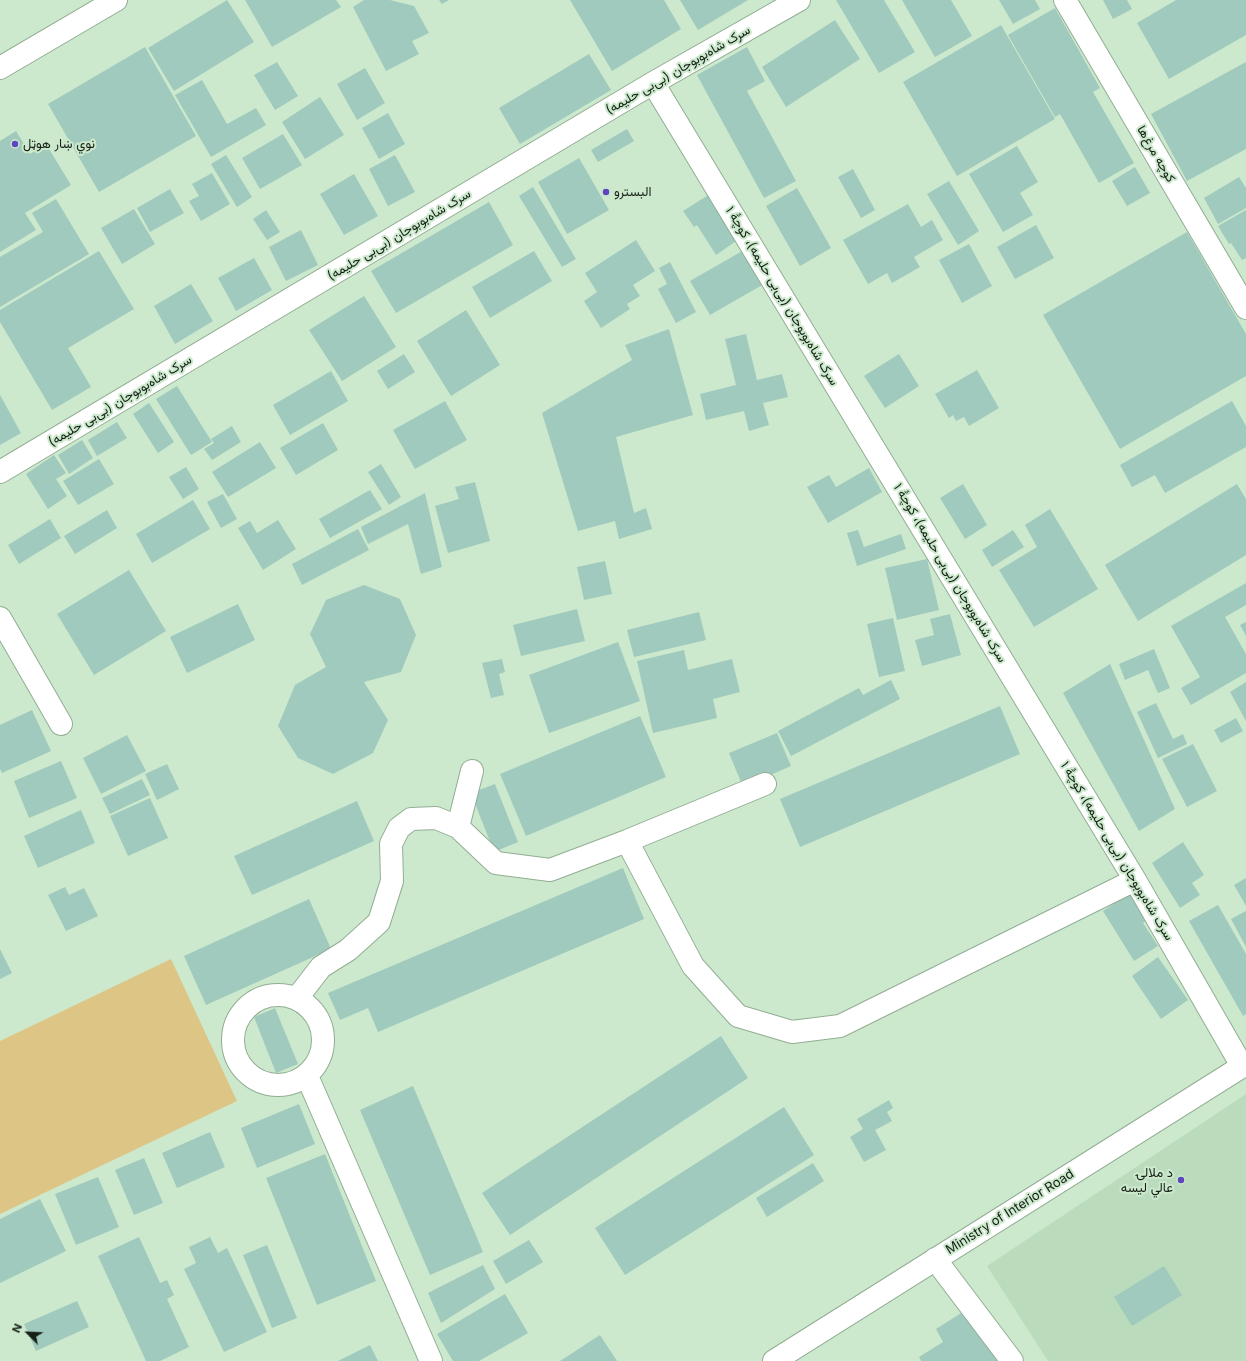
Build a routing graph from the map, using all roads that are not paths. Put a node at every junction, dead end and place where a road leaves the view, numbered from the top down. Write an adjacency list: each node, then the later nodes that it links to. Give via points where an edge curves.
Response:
1 (116, 0): 4 (street)
2 (799, 0): 5 (street, سرک شاه‌بوبوجان (بی‌بی حلیمه))
3 (1065, 0): 6 (street, کوچه مرغ‌ها)
4 (0, 68)
5 (653, 83): 7 (street, سرک شاه‌بوبوجان (بی‌بی حلیمه)); 14 (street, سرک شاه‌بوبوجان (بی‌بی حلیمه)، کوچۀ ۱)
6 (1246, 308)
7 (0, 472)
8 (0, 618): 9 (street)
9 (61, 724)
10 (472, 771): 12 (street)
11 (765, 784): 13 (street)
12 (458, 827): 13 (street, via 496,863 550,870); 15 (street, via 436,818 411,819 399,828 391,844 392,881 379,922 348,950 322,967)
13 (627, 842): 14 (street, via 693,966 738,1016 792,1032 840,1026)
14 (1135, 880): 16 (street, سرک شاه‌بوبوجان (بی‌بی حلیمه)، کوچۀ ۱)
15 (297, 998): 17 (street, via 315,1012 324,1034 321,1057); 17 (street, via 269,994 244,1008 232,1033 236,1060 255,1080 282,1087)
16 (1244, 1065): 18 (street, Ministry of Interior Road)
17 (308, 1076): 19 (street)
18 (935, 1259): 20 (street, Ministry of Interior Road); 21 (street)
19 (431, 1361)
20 (774, 1361)
21 (1012, 1361)

